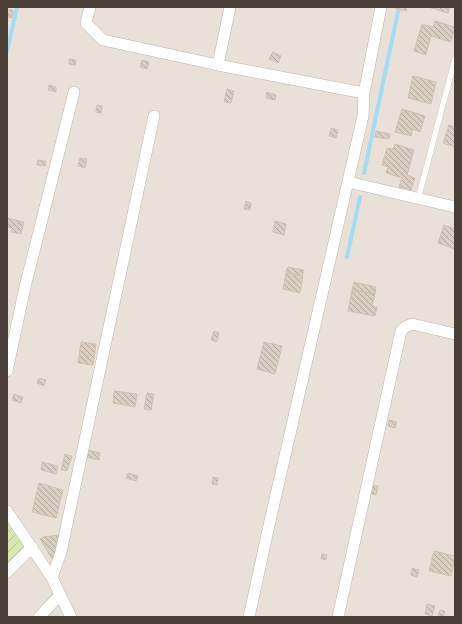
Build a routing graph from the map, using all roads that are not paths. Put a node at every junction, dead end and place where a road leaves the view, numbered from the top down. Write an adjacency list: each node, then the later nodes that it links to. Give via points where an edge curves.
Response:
1 (90, 7): 5 (street, via 86,23 103,40)
2 (230, 7): 5 (street)
3 (381, 7): 7 (street)
4 (455, 59): 10 (lane)
5 (218, 65): 7 (street)
6 (74, 92): 13 (street, via 25,287)
7 (364, 93): 9 (street, via 363,116)
8 (154, 116): 17 (street, via 61,552)
9 (348, 182): 10 (street); 21 (street)
10 (418, 199): 11 (street)
11 (455, 207)
12 (455, 334): 22 (street, via 412,324 401,331)
13 (7, 371)
14 (7, 512): 15 (street)
15 (32, 547): 16 (street); 17 (street)
16 (7, 572)
17 (52, 578): 18 (street)
18 (60, 595): 19 (street); 20 (street)
19 (39, 617)
20 (71, 617)
21 (249, 617)
22 (338, 617)

